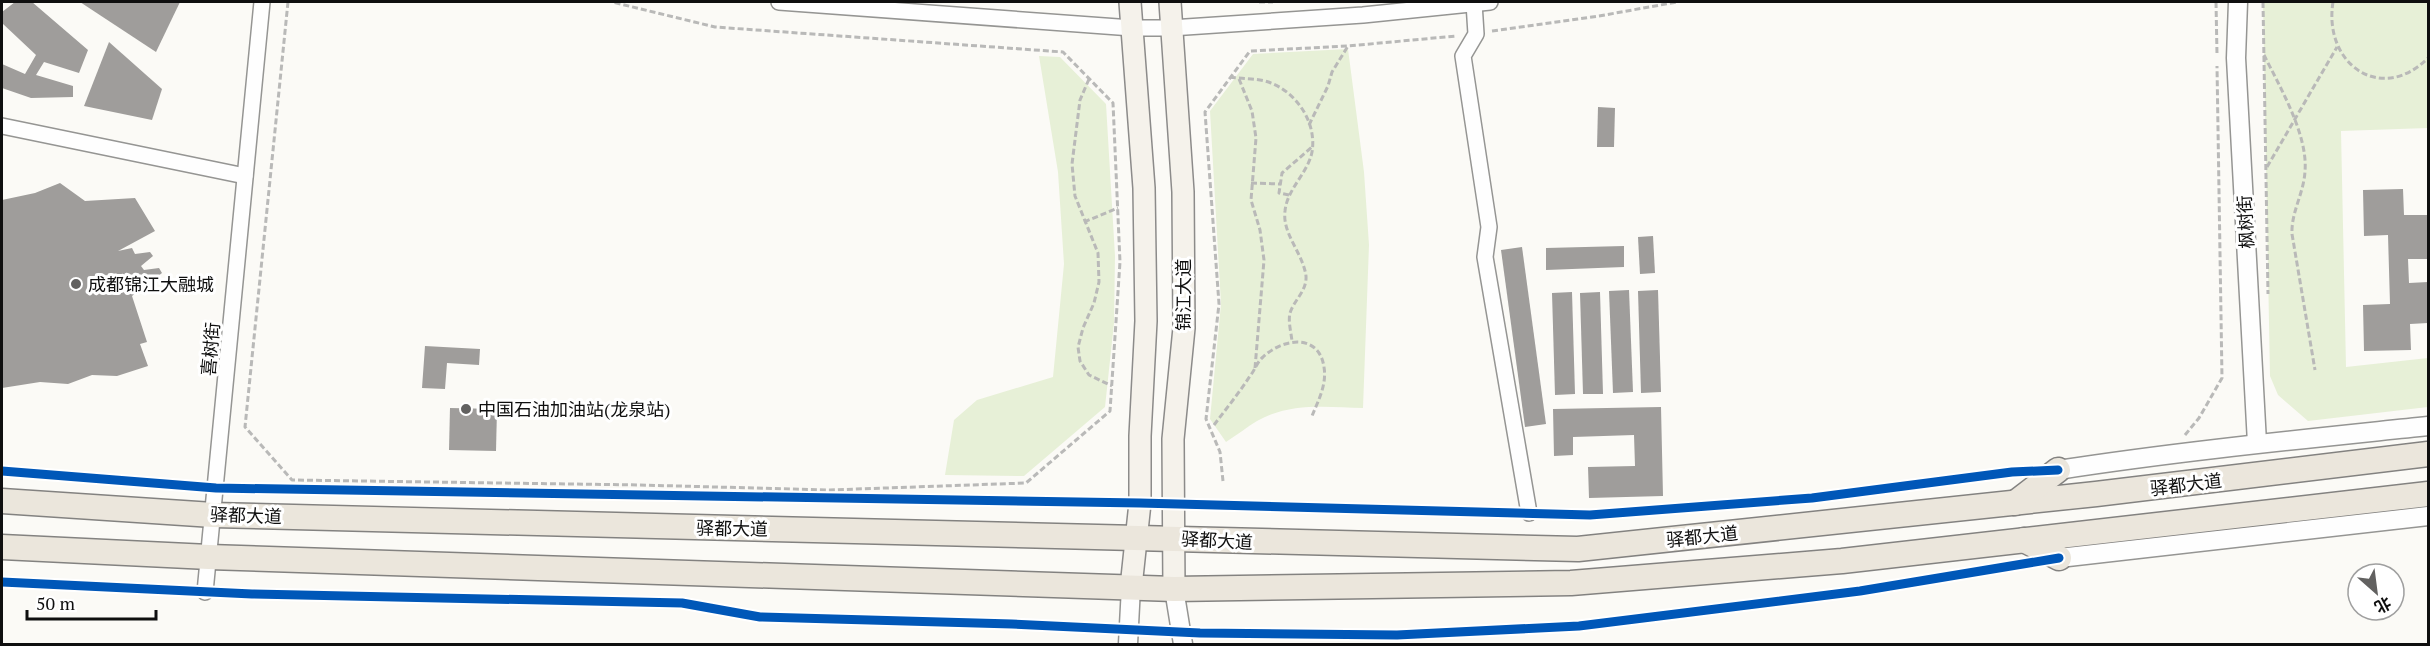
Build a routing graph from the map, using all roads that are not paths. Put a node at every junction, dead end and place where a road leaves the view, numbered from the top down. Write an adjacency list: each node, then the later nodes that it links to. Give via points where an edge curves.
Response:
1 (262, 2): 11 (street, 喜树街)
2 (783, 2): 8 (street)
3 (1130, 2): 8 (main road, 锦江大道)
4 (1170, 2): 9 (main road, 锦江大道)
5 (1490, 2): 7 (street)
6 (2238, 2): 13 (street, 枫树街, via 2236,58)
7 (1474, 3): 9 (street); 19 (street, via 1476,34 1463,56 1489,227 1485,257)
8 (1132, 28): 9 (street); 23 (main road, 锦江大道, via 1144,188 1146,321)
9 (1172, 28): 22 (main road, 锦江大道, via 1183,192 1184,328 1173,439)
10 (2, 126): 11 (street)
11 (245, 176): 20 (street, 喜树街)
12 (2428, 426): 13 (street)
13 (2257, 443): 15 (street)
14 (2428, 454): 18 (main road, 驿都大道)
15 (2058, 470): 18 (main road)
16 (2428, 494): 24 (main road, 驿都大道)
17 (2, 501): 20 (main road, 驿都大道)
18 (2015, 503): 22 (main road, 驿都大道, via 1578,549)
19 (1529, 513)
20 (213, 515): 23 (main road, 驿都大道); 26 (street, 喜树街)
21 (2428, 516): 27 (street)
22 (1172, 538): 23 (main road, 驿都大道); 29 (main road, 锦江大道)
23 (1137, 539): 28 (main road, 锦江大道)
24 (2024, 540): 27 (main road); 29 (main road, 驿都大道, via 1842,561 1570,583)
25 (2, 547): 26 (main road, 驿都大道)
26 (209, 557): 28 (main road, 驿都大道); 30 (street, 喜树街)
27 (2059, 558)
28 (1131, 587): 29 (main road, 驿都大道); 31 (street)
29 (1174, 589): 32 (street)
30 (205, 592)
31 (1128, 645)
32 (1183, 645)

